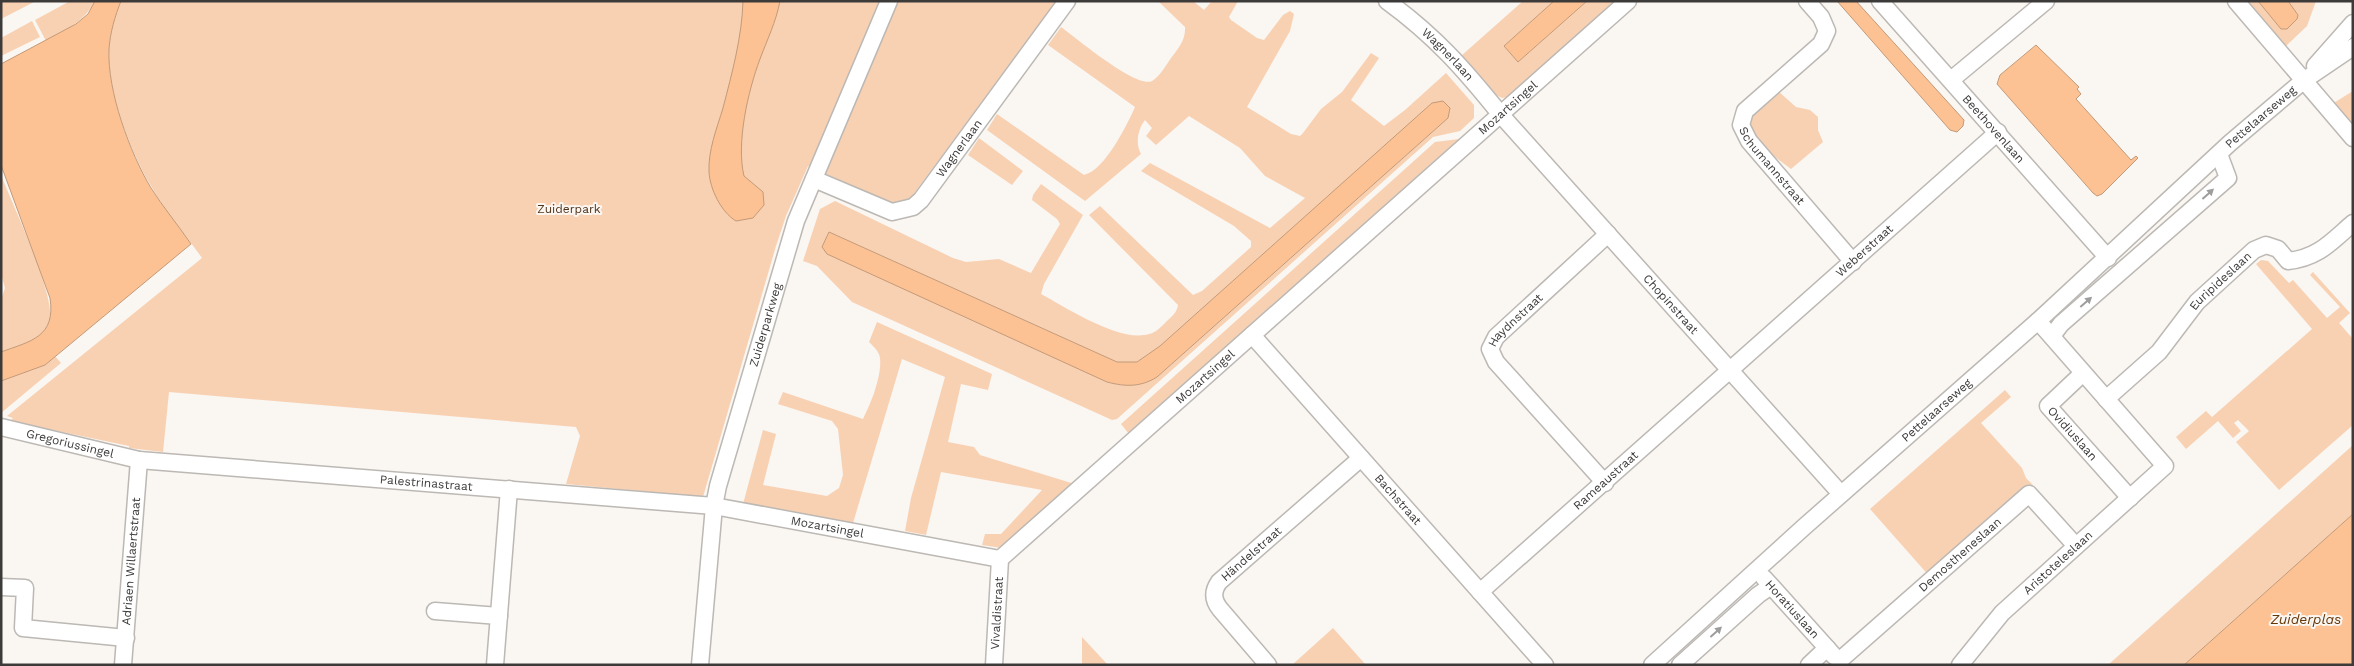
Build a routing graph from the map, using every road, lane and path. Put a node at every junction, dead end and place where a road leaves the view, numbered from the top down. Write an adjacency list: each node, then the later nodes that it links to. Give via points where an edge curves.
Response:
1 (889, 1): 17 (street, Zuiderparkweg)
2 (1067, 1): 17 (street, Wagnerlaan, via 913,207 892,212)
3 (1387, 1): 13 (street, Wagnerlaan, via 1418,24 1458,62)
4 (1628, 1): 13 (street, Mozartsingel)
5 (1807, 1): 21 (street, Schumannstraat, via 1821,17 1827,31 1822,44 1746,111 1742,125 1749,141)
6 (1880, 1): 11 (street, Beethovenlaan)
7 (2046, 1): 11 (street)
8 (2236, 1): 12 (street)
9 (2353, 23): 12 (street, Pettelaarseweg)
10 (2353, 47): 12 (street, Pettelaarseweg)
11 (1951, 80): 14 (street, Beethovenlaan)
12 (2303, 81): 15 (street); 16 (street, Pettelaarseweg)
13 (1501, 114): 19 (street, Chopinstraat); 23 (street, Mozartsingel)
14 (1998, 132): 20 (street, Beethovenlaan); 21 (street, Weberstraat)
15 (2353, 138)
16 (2219, 154): 20 (street, Pettelaarseweg); 24 (street, Pettelaarseweg, one-way to 16, via 2061,324 2228,178)
17 (814, 179): 35 (street, Zuiderparkweg, via 790,239)
18 (2353, 223): 27 (street, Euripideslaan, via 2320,252 2306,259 2288,260 2278,249 2266,245 2254,250 2197,302 2159,352)
19 (1608, 234): 25 (street, Chopinstraat); 31 (street, Haydnstraat, via 1496,336 1490,349 1496,362)
20 (2108, 258): 22 (street, Pettelaarseweg)
21 (1853, 262): 25 (street, Weberstraat)
22 (2038, 321): 24 (street); 33 (street, Pettelaarseweg)
23 (1252, 335): 29 (street, Bachstraat); 37 (street, Mozartsingel)
24 (2052, 336): 26 (street)
25 (1731, 371): 31 (street, Rameaustraat); 33 (street, Chopinstraat)
26 (2083, 373): 27 (street); 34 (street, Ovidiuslaan, via 2048,406)
27 (2106, 399): 34 (street, Aristoteleslaan, via 2165,466)
28 (1, 427): 30 (street, Gregoriussingel)
29 (1361, 458): 41 (street, Bachstraat); 51 (street, Händelstraat, via 1214,589 1220,610)
30 (139, 460): 32 (street, Palestrinastraat); 44 (street, Adriaen Willaertstraat)
31 (1604, 482): 41 (street, Rameaustraat)
32 (509, 489): 35 (street, Palestrinastraat); 43 (street)
33 (1841, 494): 38 (street, Pettelaarseweg)
34 (2130, 498): 36 (street, Aristoteleslaan)
35 (714, 506): 37 (street, Mozartsingel); 49 (street, Zuiderparkweg)
36 (2076, 546): 46 (street, Demostheneslaan, via 2029,494); 56 (street, Aristoteleslaan, via 2002,613)
37 (1000, 559): 50 (street, Vivaldistraat)
38 (1757, 571): 39 (street, Horatiuslaan); 53 (street, Pettelaarseweg)
39 (1771, 586): 45 (street, Horatiuslaan); 54 (street, one-way to 39)
40 (1, 587): 44 (street, via 25,588 23,628)
41 (1480, 592): 52 (street, Bachstraat)
42 (436, 611): 43 (street)
43 (499, 616): 48 (street)
44 (126, 638): 47 (street, Adriaen Willaertstraat)
45 (1828, 648): 46 (street, Horatiuslaan); 55 (street)
46 (1841, 663)
47 (123, 665)
48 (495, 665)
49 (700, 665)
50 (994, 665)
51 (1268, 665)
52 (1545, 665)
53 (1652, 665)
54 (1680, 665)
55 (1809, 665)
56 (1960, 665)

